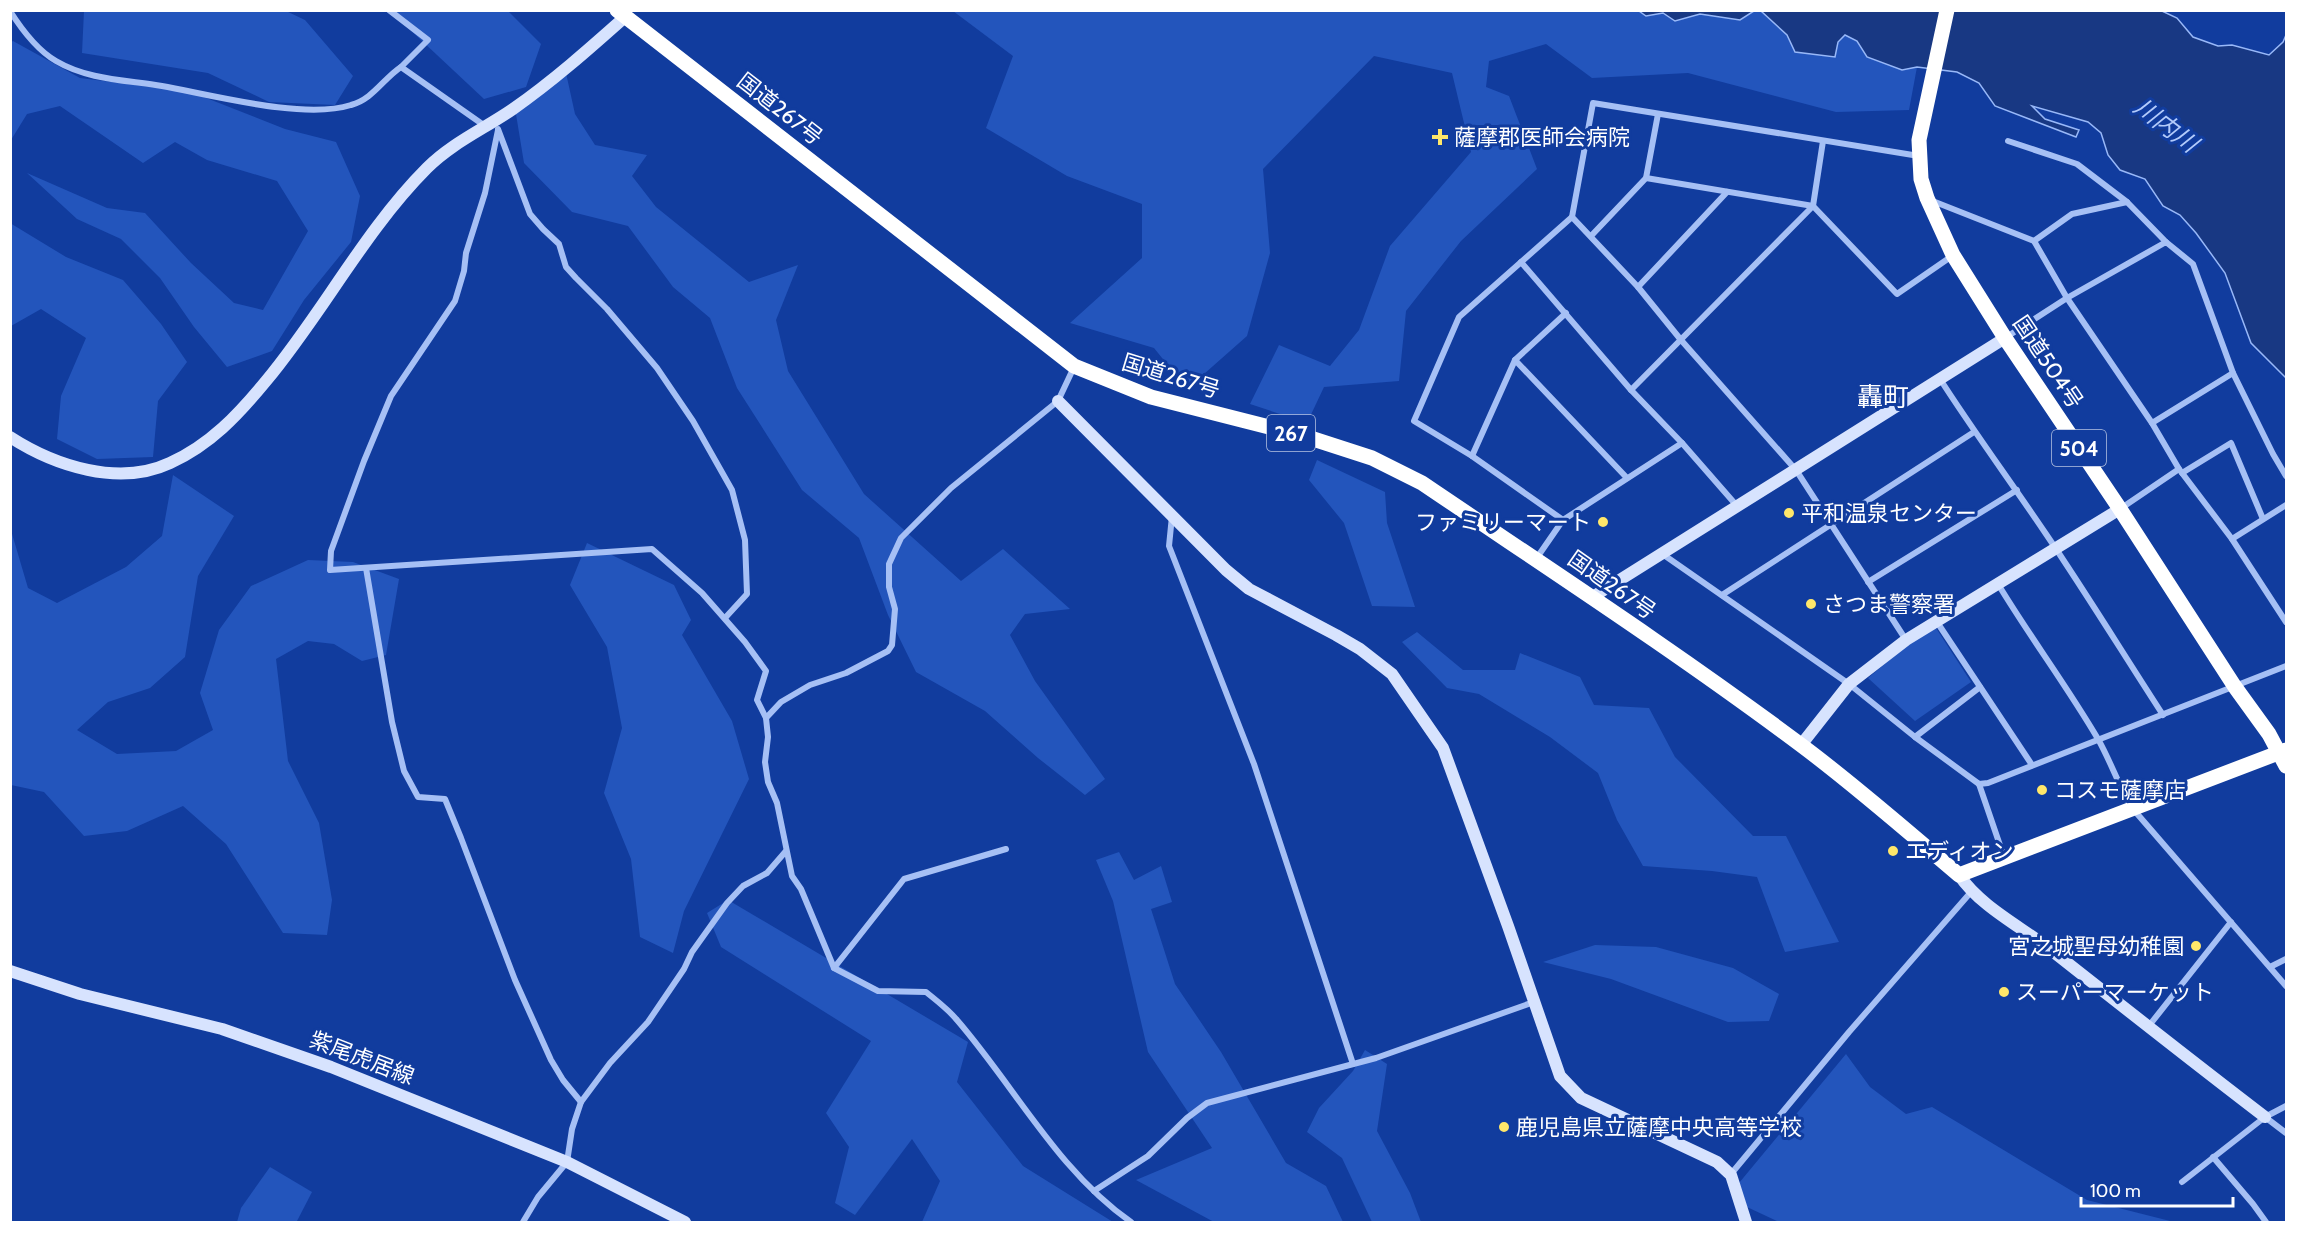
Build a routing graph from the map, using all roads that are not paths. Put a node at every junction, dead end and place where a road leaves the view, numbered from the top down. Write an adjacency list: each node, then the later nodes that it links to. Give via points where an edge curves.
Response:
1 (389, 10): 5 (street, via 428,40)
2 (1947, 10): 10 (highway, 国道504号 / 504, via 1919,140)
3 (10, 11): 5 (street, via 32,41 68,67 103,78 285,109 350,106 368,98)
4 (621, 14): 7 (street, via 552,82); 28 (highway, 国道267号 / 267)
5 (401, 67): 7 (street)
6 (1658, 114): 8 (street); 11 (street); 16 (street, via 1593,103)
7 (492, 125): 35 (street, via 447,151 420,176 386,214 275,370 221,431 195,451 168,465 140,472 105,473 66,464); 54 (street, via 485,193 455,301 392,396 332,551 330,570); 59 (street, via 530,214 559,244 566,267 657,368 732,490 745,540 747,594)
8 (1823, 141): 10 (street); 15 (street)
9 (2008, 141): 14 (street, via 2077,164)
10 (1919, 156): 13 (highway, 国道504号 / 504)
11 (1646, 178): 12 (street); 17 (street)
12 (1727, 192): 15 (street); 22 (street)
13 (1927, 198): 18 (street); 20 (highway, 国道504号 / 504)
14 (2127, 202): 18 (street, via 2072,214); 19 (street)
15 (1813, 206): 20 (street, via 1897,294); 26 (street)
16 (1572, 217): 17 (street); 21 (street)
17 (1591, 236): 22 (street)
18 (2034, 242): 23 (street)
19 (2166, 242): 23 (street); 29 (street, via 2193,264)
20 (1953, 255): 25 (highway, 国道504号 / 504)
21 (1521, 262): 24 (street); 37 (street, via 1458,317 1414,421)
22 (1638, 287): 26 (street)
23 (2067, 298): 25 (street); 33 (street)
24 (1566, 313): 27 (street); 31 (street)
25 (2005, 338): 30 (street); 45 (highway, 国道504号 / 504)
26 (1681, 340): 31 (street); 38 (street)
27 (1515, 360): 37 (street); 41 (street)
28 (1074, 366): 32 (street); 53 (highway, 国道267号 / 267, via 1151,397 1301,435 1372,458 1422,483)
29 (2233, 373): 33 (street); 40 (street)
30 (1940, 379): 34 (street); 38 (street)
31 (1631, 390): 36 (street)
32 (1058, 401): 46 (street); 68 (street, via 951,488 901,538 889,564 889,587 895,609 888,651 846,673 810,685 781,702)
33 (2152, 423): 39 (street)
34 (1974, 432): 42 (street); 49 (street)
35 (10, 437)
36 (1682, 443): 41 (street); 44 (street)
37 (1472, 456): 48 (street)
38 (1796, 470): 44 (street); 49 (street)
39 (2181, 471): 45 (street); 47 (street, via 2231,443); 50 (street)
40 (2286, 476)
41 (1627, 478): 48 (street)
42 (2017, 490): 51 (street); 55 (street)
43 (2286, 505): 47 (street)
44 (1737, 506): 52 (street)
45 (2120, 509): 51 (street); 66 (highway, 国道504号 / 504)
46 (1172, 516): 87 (street, via 1249,589 1352,644 1392,674 1443,748); 89 (street, via 1168,546 1254,764)
47 (2263, 519): 50 (street)
48 (1563, 520): 53 (street)
49 (1832, 524): 55 (street); 57 (street)
50 (2232, 539): 61 (street)
51 (2056, 548): 56 (street); 67 (street)
52 (1661, 553): 57 (street); 58 (street)
53 (1536, 560): 58 (highway, 国道267号 / 267)
54 (366, 568): 59 (street, via 652,549 702,592); 90 (street, via 388,704 404,771 418,796 445,799 511,970 551,1060)
55 (1868, 582): 62 (street)
56 (1998, 584): 60 (street); 70 (street)
57 (1722, 595): 64 (street)
58 (1591, 598): 71 (highway, 国道267号 / 267)
59 (725, 618): 68 (street, via 766,671 757,700)
60 (1936, 621): 62 (street); 65 (street)
61 (2286, 622)
62 (1906, 640): 64 (street)
63 (2286, 666): 66 (street)
64 (1849, 684): 69 (street); 71 (street)
65 (1980, 687): 69 (street); 73 (street)
66 (2235, 687): 67 (street); 72 (highway, 国道504号 / 504)
67 (2163, 715): 70 (street)
68 (766, 718): 77 (street, via 768,782 777,803)
69 (1915, 737): 74 (street)
70 (2099, 740): 73 (street); 75 (street)
71 (1801, 745): 79 (highway, 国道267号 / 267)
72 (2284, 756): 75 (highway)
73 (2032, 765): 74 (street)
74 (1979, 784): 78 (street)
75 (2133, 809): 78 (highway); 81 (street)
76 (1006, 849): 84 (street, via 904,879)
77 (786, 851): 84 (street, via 792,876); 90 (street, via 767,873 743,886 727,903 648,1022)
78 (2005, 859): 79 (highway)
79 (1959, 875): 80 (street)
80 (1971, 892): 88 (street); 96 (street)
81 (2231, 921): 83 (street); 88 (street)
82 (2286, 959): 83 (street)
83 (2271, 967): 86 (street)
84 (834, 968): 98 (street, via 878,991 926,992 955,1018 1044,1134)
85 (10, 971): 95 (street, 紫尾虎居線, via 80,994 222,1029 331,1067)
86 (2286, 986)
87 (1534, 1002): 89 (street); 96 (street, via 1560,1076 1581,1098 1718,1162)
88 (2148, 1028): 92 (street)
89 (1353, 1064): 98 (street, via 1208,1103 1148,1156)
90 (581, 1101): 95 (street)
91 (2286, 1106): 92 (street)
92 (2265, 1117): 93 (street); 94 (street)
93 (2286, 1133)
94 (2213, 1157): 97 (street); 103 (street)
95 (567, 1162): 99 (street); 100 (street, 紫尾虎居線)
96 (1731, 1175): 102 (street)
97 (2182, 1182)
98 (1094, 1191): 101 (street)
99 (523, 1222)
100 (685, 1222)
101 (1131, 1222)
102 (1746, 1222)
103 (2266, 1222)

